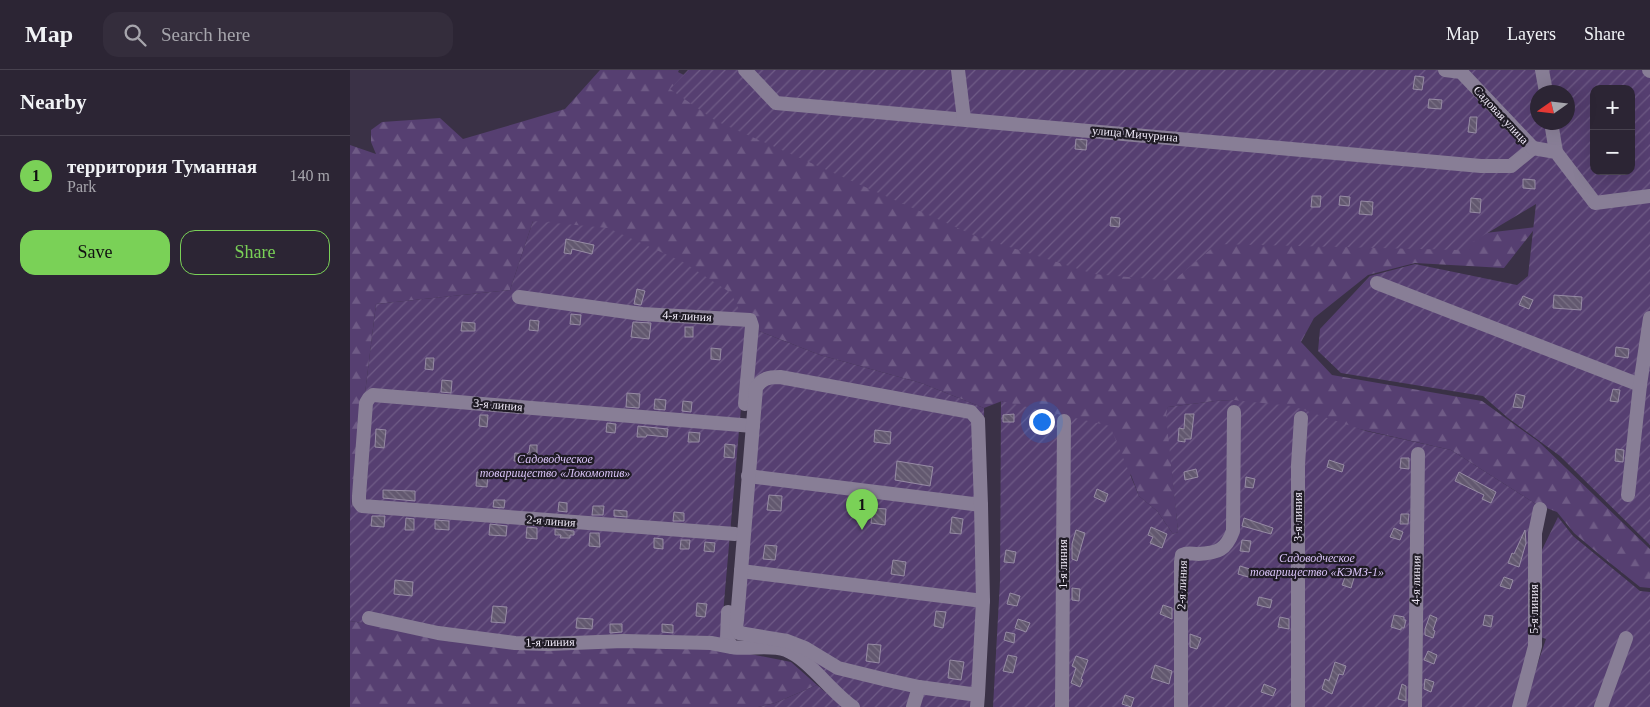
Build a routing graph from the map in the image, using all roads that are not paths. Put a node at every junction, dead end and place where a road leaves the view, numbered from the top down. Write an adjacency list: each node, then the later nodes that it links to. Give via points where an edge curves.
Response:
1 (745, 70): 6 (street, улица Мичурина, via 776,103)
2 (958, 70): 6 (street)
3 (1445, 70): 8 (street, Садовая улица, via 1461,72)
4 (1542, 70): 5 (street)
5 (1545, 85)
6 (964, 119): 8 (street, улица Мичурина, via 1481,166 1511,166)
7 (1552, 130): 9 (street)
8 (1533, 148): 9 (street)
9 (1556, 152): 10 (street, via 1595,203)
10 (1650, 196)
11 (1377, 283): 14 (street)
12 (519, 297): 18 (street, 4-я линия, via 642,314 750,320)
13 (1650, 318): 14 (street)
14 (1640, 385): 21 (street)
15 (1234, 412): 36 (street, 2-я линия, via 1233,531 1228,544 1214,553 1186,553 1180,562)
16 (1301, 418): 37 (street, 3-я линия, via 1298,465)
17 (1064, 421): 35 (street, 1-я линия)
18 (748, 426): 20 (street); 22 (street, via 756,388 769,377 971,412 978,420); 23 (street, 3-я линия, via 373,395 366,403 358,496 362,506); 25 (street)
19 (1418, 454): 38 (street, 4-я линия)
20 (748, 476): 22 (street); 26 (street)
21 (1628, 495)
22 (982, 505): 27 (street)
23 (367, 507): 25 (street, 2-я линия)
24 (1540, 509): 39 (street, 5-я линия, via 1535,533 1534,646)
25 (735, 534): 30 (street, via 727,628 727,640)
26 (741, 572): 27 (street); 31 (street, via 736,627 739,633 787,641 838,668)
27 (983, 601): 32 (street)
28 (369, 618): 30 (street, 1-я линия, via 438,633 515,643 623,640 711,643)
29 (1626, 638): 40 (street)
30 (732, 647): 33 (street, 1-я линия, via 784,649 795,654)
31 (919, 688): 32 (street); 34 (street)
32 (978, 701)
33 (853, 707)
34 (913, 707)
35 (1062, 707)
36 (1181, 707)
37 (1298, 707)
38 (1415, 707)
39 (1519, 707)
40 (1601, 707)

